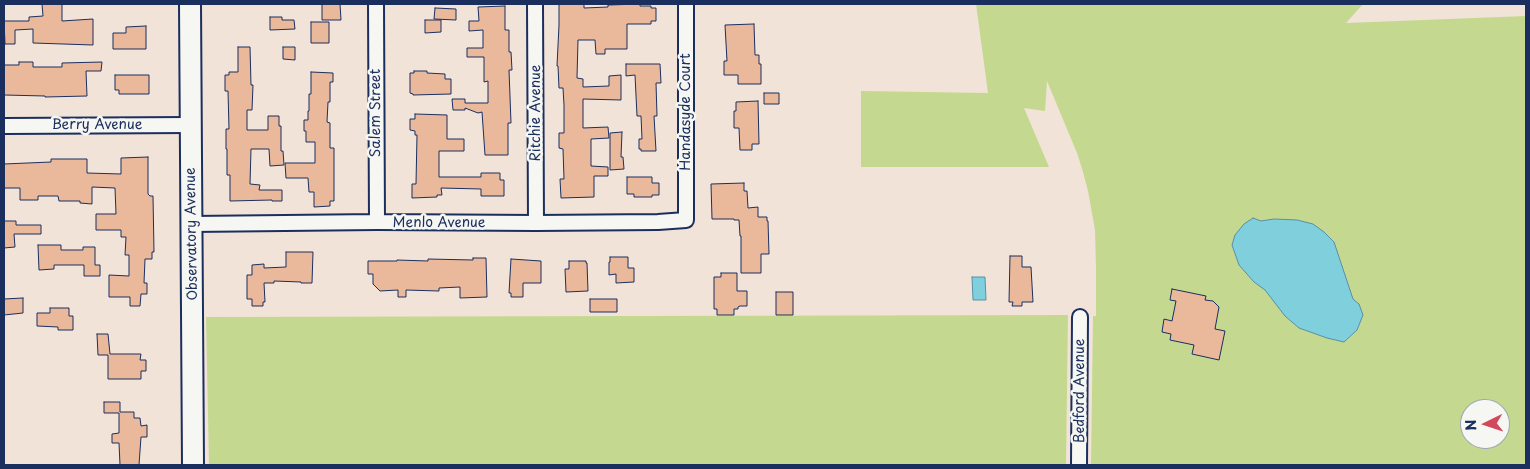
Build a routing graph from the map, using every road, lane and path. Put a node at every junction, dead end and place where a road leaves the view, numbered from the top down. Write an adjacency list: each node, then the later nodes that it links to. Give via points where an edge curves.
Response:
1 (190, 4): 5 (street, Observatory Avenue)
2 (376, 4): 8 (street, Salem Street)
3 (535, 4): 9 (street, Ritchie Avenue)
4 (686, 4): 7 (street, Handasyde Court)
5 (190, 125): 6 (street, Berry Avenue); 10 (street, Observatory Avenue)
6 (4, 126)
7 (686, 220): 9 (street, Menlo Avenue)
8 (376, 222): 9 (street, Menlo Avenue); 10 (street, Menlo Avenue)
9 (536, 223)
10 (192, 224): 12 (street, Observatory Avenue)
11 (1080, 317): 13 (street, Bedford Avenue)
12 (193, 465)
13 (1079, 465)

